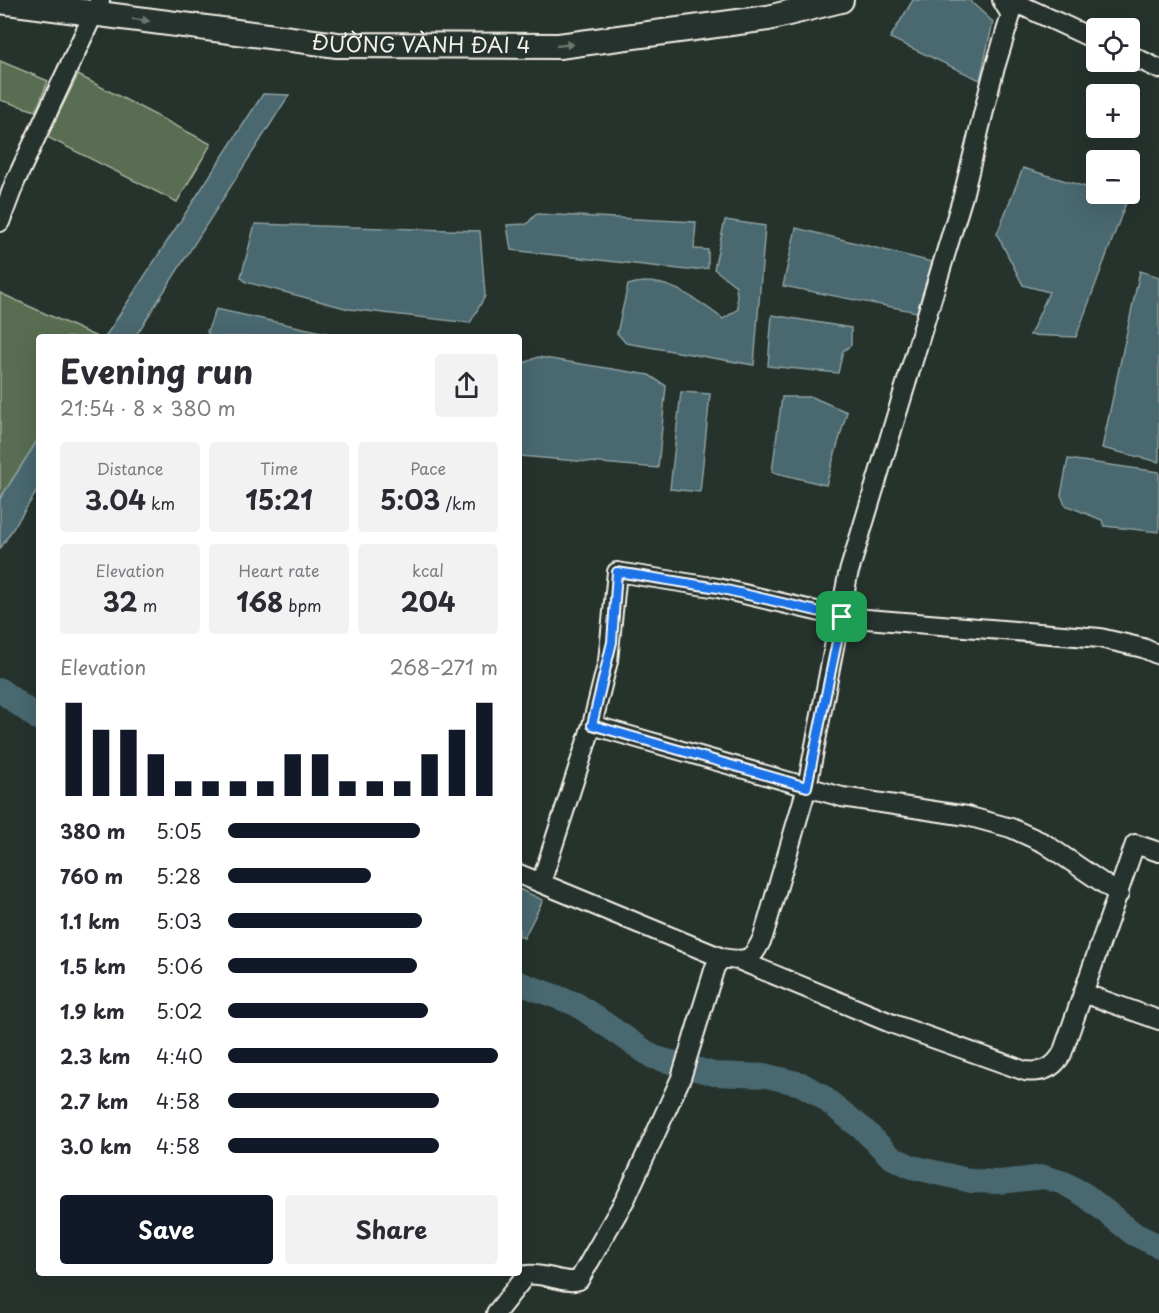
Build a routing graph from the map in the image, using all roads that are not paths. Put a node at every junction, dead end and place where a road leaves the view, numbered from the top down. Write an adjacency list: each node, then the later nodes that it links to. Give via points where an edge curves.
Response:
1 (841, 0): 5 (main road, ĐƯỜNG VÀNH ĐAI 4, one-way to 1, via 337,45 559,46 768,18)
2 (1002, 0): 10 (street, via 1011,15 963,196 848,575)
3 (1010, 0): 6 (street)
4 (0, 1): 5 (main road, ĐƯỜNG VÀNH ĐAI 4)
5 (97, 7): 9 (street)
6 (1086, 34)
7 (1140, 60): 8 (street)
8 (1159, 69)
9 (0, 222)
10 (842, 617): 11 (street, via 1100,638); 12 (street, via 718,588 617,572 612,642); 13 (street)
11 (1159, 655)
12 (592, 725): 13 (street); 16 (street)
13 (807, 787): 17 (street, via 858,800 967,816 1028,834); 19 (street, via 763,937 756,954)
14 (1159, 852): 17 (street, via 1135,844)
15 (522, 875): 16 (street)
16 (541, 883): 18 (street)
17 (1119, 894): 20 (street)
18 (722, 958): 19 (street); 22 (street, via 715,967 681,1078 626,1198 579,1280 538,1273 526,1275)
19 (741, 960): 20 (street, via 893,1024 1025,1071 1036,1072 1056,1063)
20 (1083, 993): 21 (street)
21 (1159, 1020)
22 (496, 1313)

